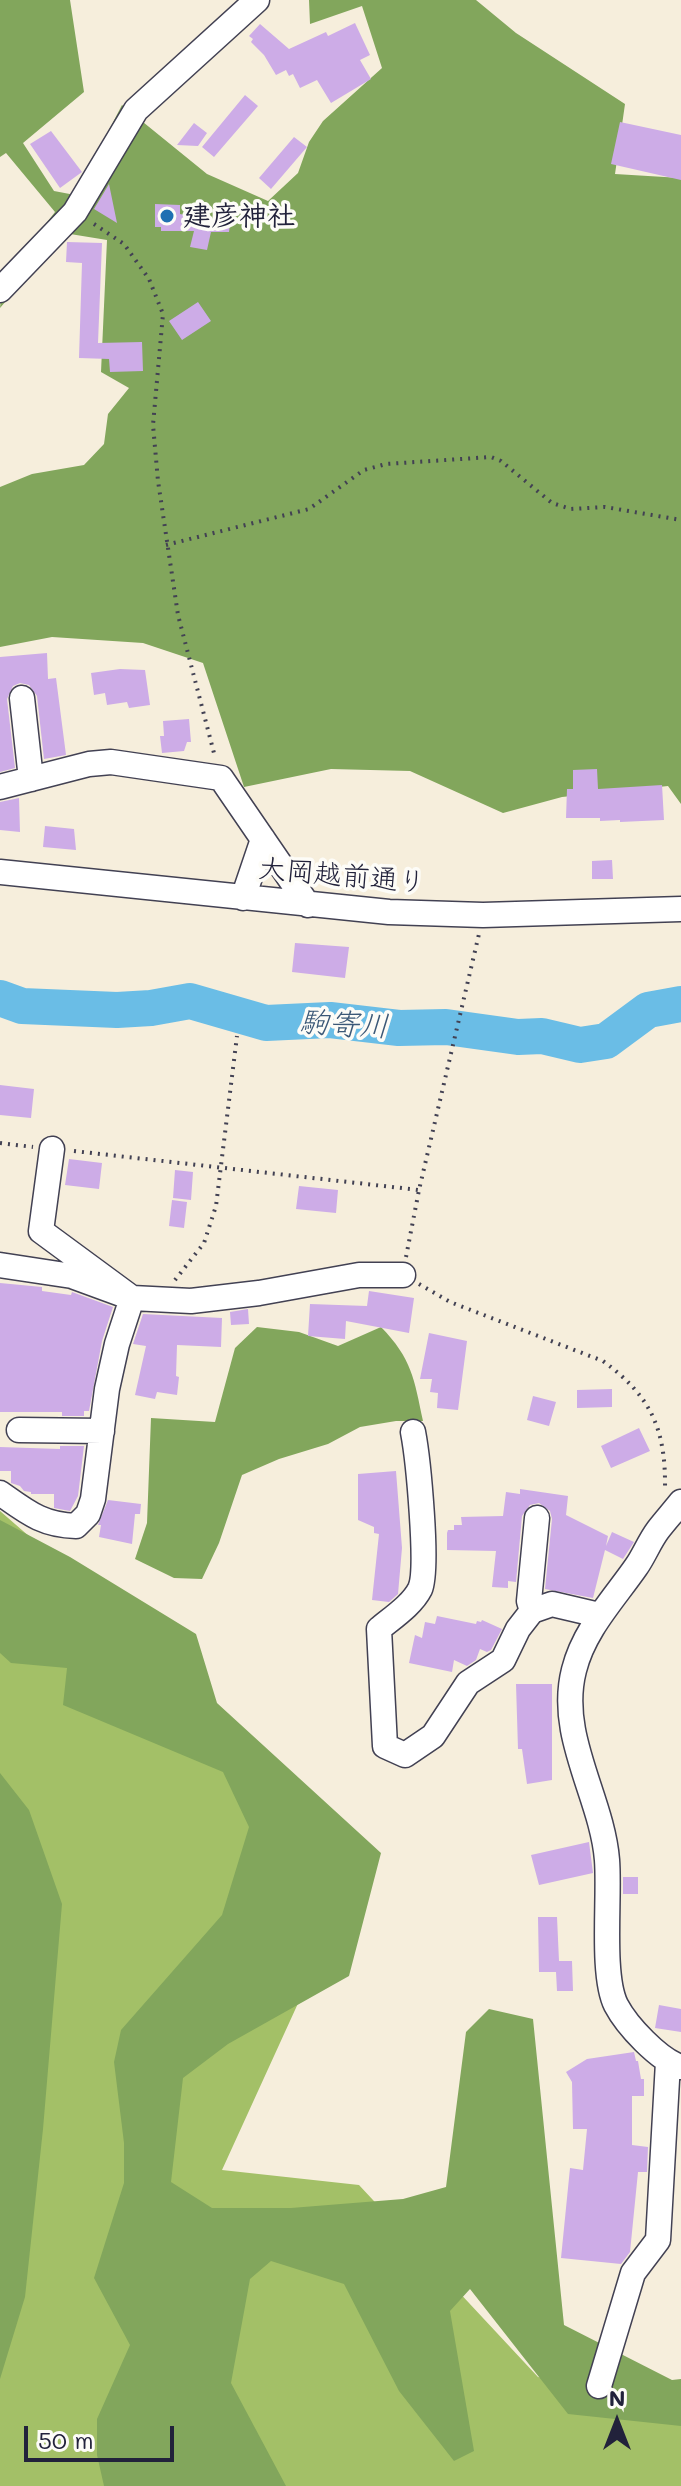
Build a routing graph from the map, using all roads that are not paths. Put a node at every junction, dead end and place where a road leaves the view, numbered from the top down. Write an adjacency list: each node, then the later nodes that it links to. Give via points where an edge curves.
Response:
1 (257, 0): 2 (street, via 136,110 75,212)
2 (0, 290)
3 (22, 698): 4 (street)
4 (31, 779): 5 (street); 6 (street, via 111,762 221,778)
5 (0, 787)
6 (263, 839): 8 (street); 9 (street)
7 (0, 872): 8 (street, 大岡越前通り)
8 (243, 898): 9 (street, 大岡越前通り)
9 (308, 905): 10 (street, 大岡越前通り, via 483,915)
10 (681, 909)
11 (52, 1149): 14 (street, via 41,1231)
12 (0, 1265): 14 (street, via 72,1276)
13 (403, 1275): 14 (street, via 359,1275 191,1301)
14 (144, 1299): 16 (street, via 117,1344)
15 (19, 1430): 16 (street)
16 (102, 1431): 18 (street, via 93,1499 76,1526 38,1519)
17 (413, 1432): 21 (street, via 421,1588 379,1629 385,1746 405,1755 433,1736 468,1683 503,1660)
18 (0, 1493)
19 (673, 1498): 22 (street, via 637,1566)
20 (537, 1518): 21 (street)
21 (532, 1611): 22 (street, via 552,1604)
22 (599, 1615): 23 (street, via 574,1670 570,1696 575,1741 607,1859 610,1982 616,2005 641,2038)
23 (674, 2064): 24 (street)
24 (670, 2224): 25 (street, via 633,2273)
25 (599, 2386)

